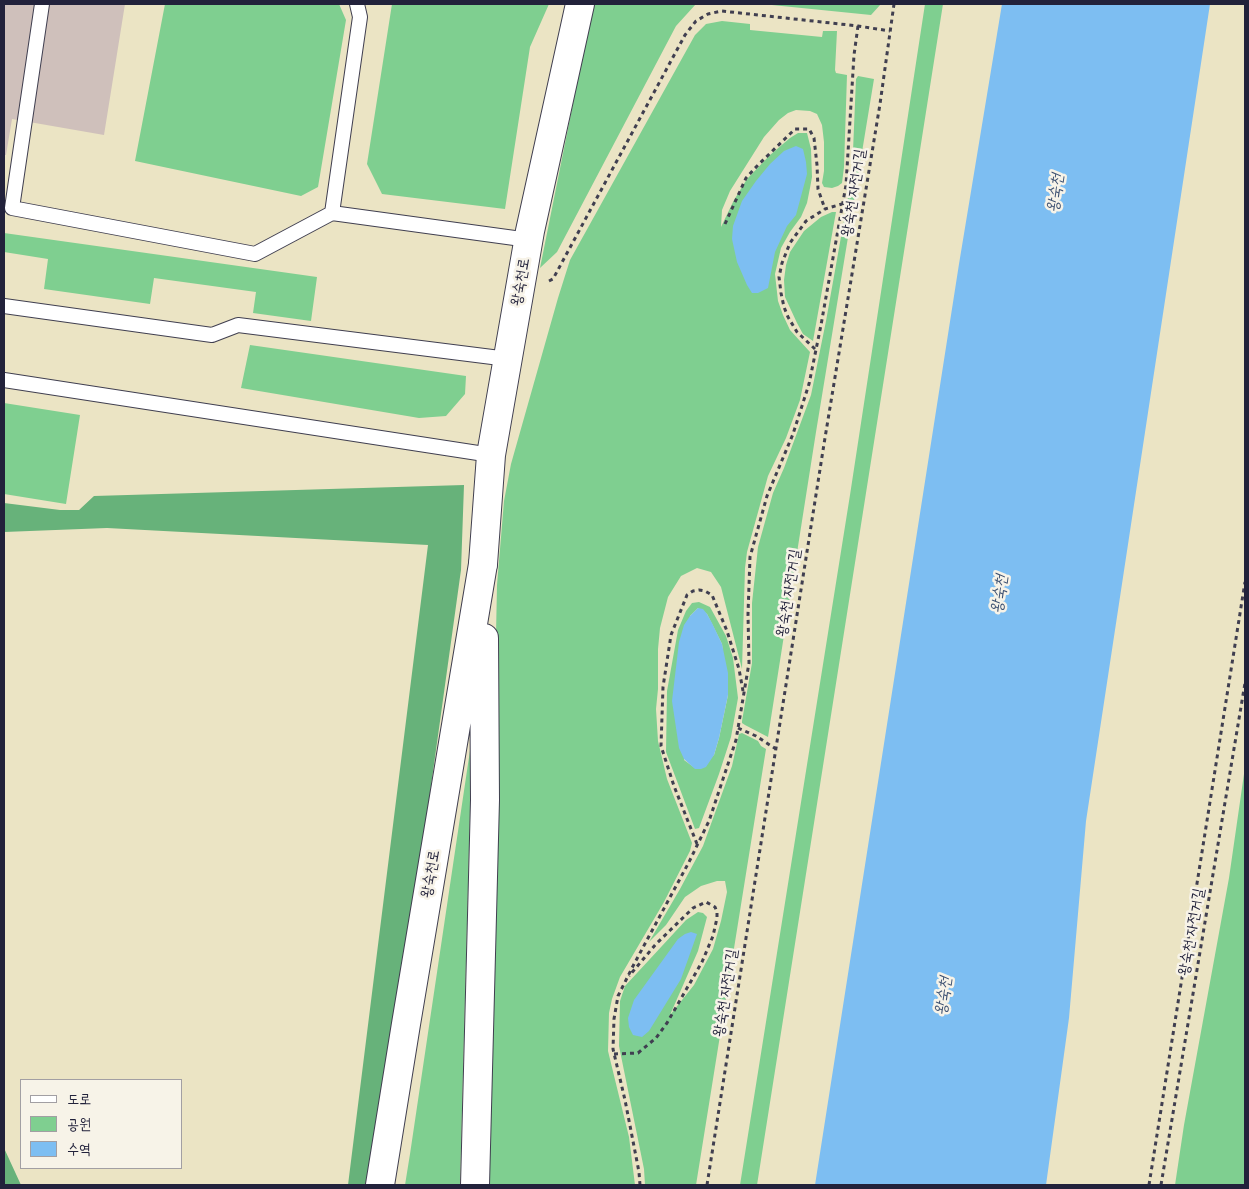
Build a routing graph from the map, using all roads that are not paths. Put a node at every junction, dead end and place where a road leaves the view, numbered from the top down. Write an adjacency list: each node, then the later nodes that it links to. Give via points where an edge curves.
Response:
1 (42, 4): 4 (lane)
2 (357, 4): 5 (lane, via 360,17)
3 (580, 4): 6 (street, 왕숙천로)
4 (8, 205): 5 (lane, via 255,254)
5 (332, 213): 6 (lane)
6 (529, 240): 8 (street, 왕숙천로)
7 (4, 306): 8 (lane, via 212,334 238,325)
8 (508, 359): 10 (street, 왕숙천로)
9 (4, 380): 10 (lane)
10 (491, 455): 11 (street, 왕숙천로)
11 (483, 564): 12 (street, 왕숙천로); 13 (street, 왕숙천로, via 485,800)
12 (380, 1185)
13 (476, 1185)

